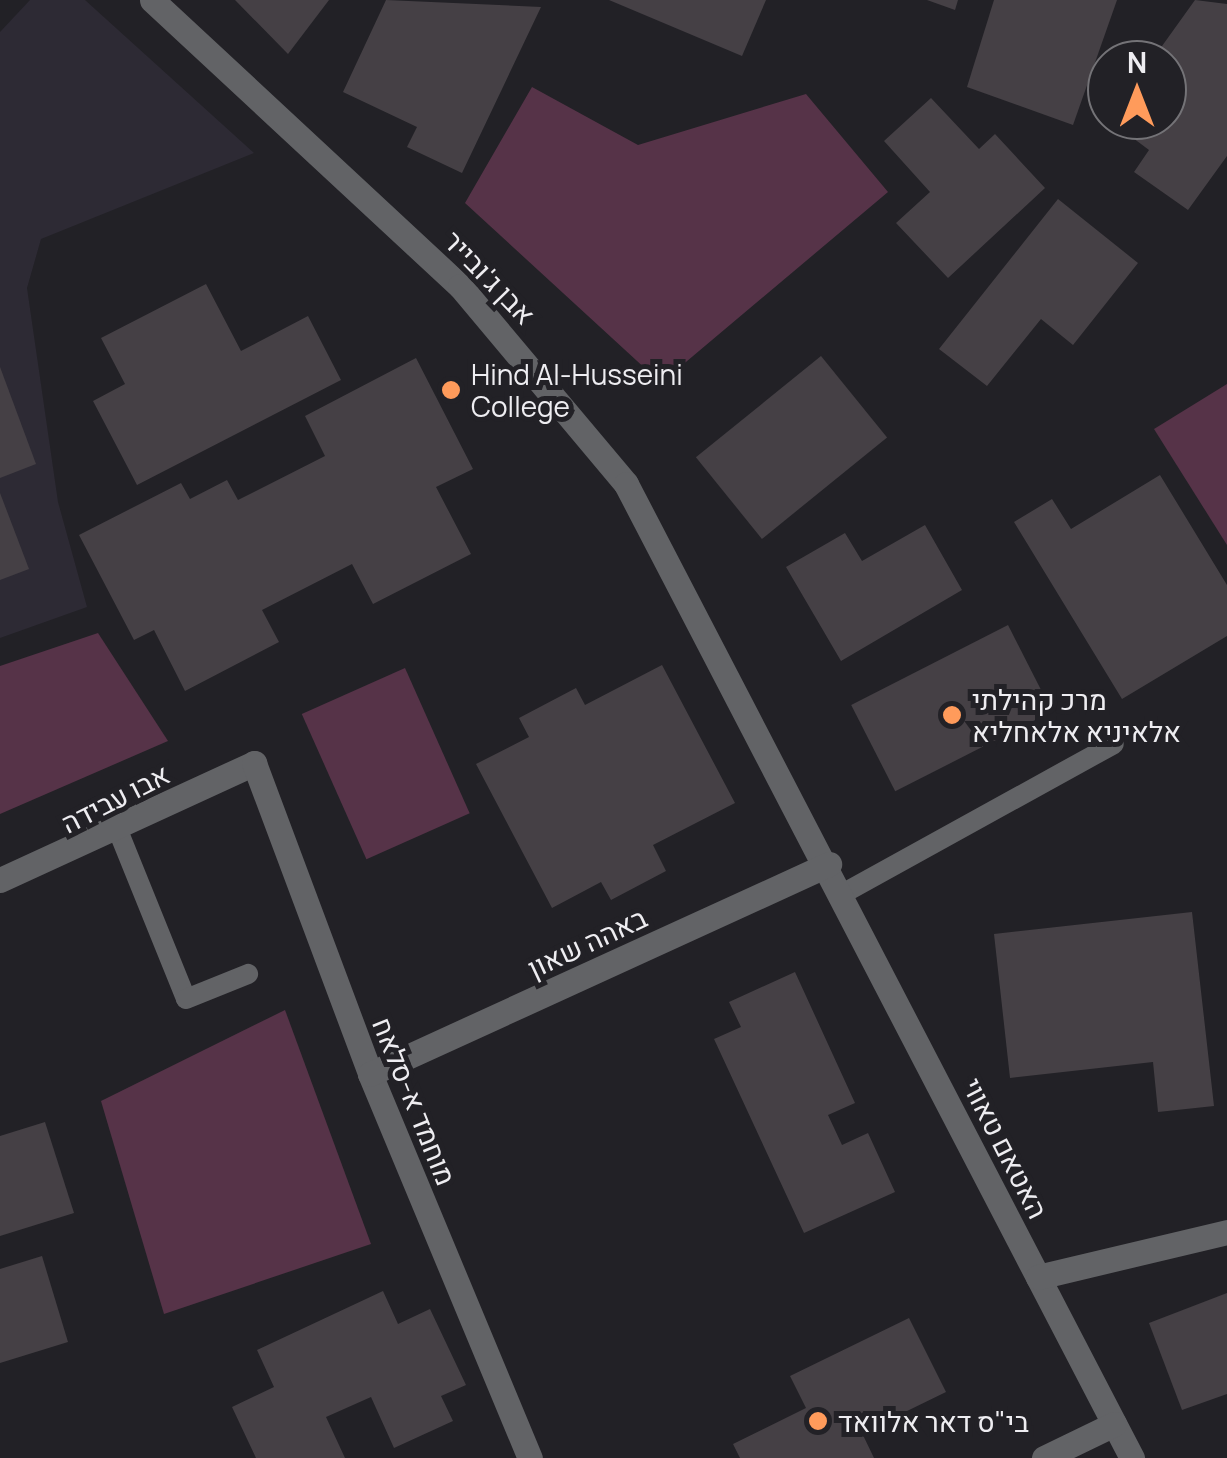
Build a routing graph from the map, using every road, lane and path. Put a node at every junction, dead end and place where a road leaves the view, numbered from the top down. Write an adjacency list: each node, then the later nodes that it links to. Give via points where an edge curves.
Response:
1 (152, 0): 5 (street, אבן ג'ובייר, via 460,286 577,418 678,572)
2 (1114, 744): 7 (lane)
3 (254, 762): 4 (street, אבו עבידה); 9 (street, מוחמד א-סלאח)
4 (117, 828): 6 (street, אבו עבידה); 8 (lane, via 186,999)
5 (829, 864): 7 (street, האטאם טאווי); 9 (street, באהה שאון)
6 (0, 880)
7 (844, 893): 11 (street, האטאם טאווי)
8 (248, 974)
9 (370, 1074): 13 (street, מוחמד א-סלאח)
10 (1227, 1232): 11 (street)
11 (1038, 1277): 12 (street, האטאם טאווי)
12 (1114, 1424): 14 (street); 15 (street, האטאם טאווי)
13 (530, 1458)
14 (1044, 1458)
15 (1132, 1458)

